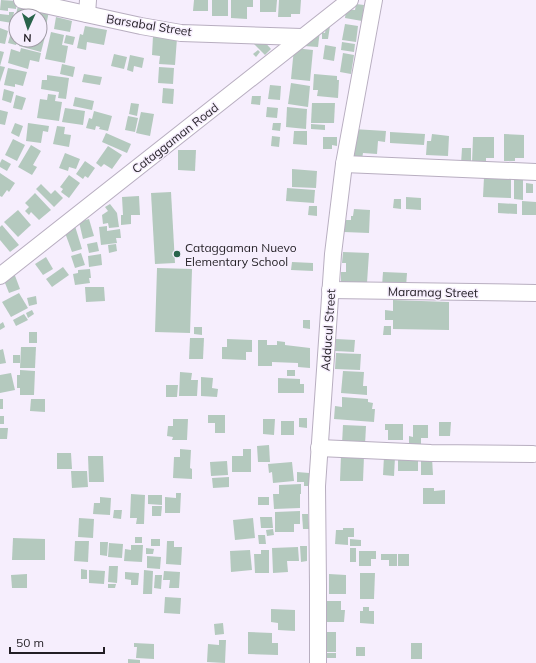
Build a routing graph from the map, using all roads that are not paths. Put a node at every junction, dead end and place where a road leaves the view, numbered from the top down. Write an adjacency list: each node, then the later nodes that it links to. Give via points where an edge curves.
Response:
1 (22, 0): 4 (street, Barsabal Street)
2 (350, 0): 5 (street, Cataggaman Road)
3 (374, 0): 6 (street, Adducul Street)
4 (88, 7): 5 (street, Barsabal Street, via 141,26 181,33)
5 (302, 37): 8 (street, Cataggaman Road)
6 (344, 164): 7 (street); 9 (street, Adducul Street)
7 (536, 172)
8 (0, 276)
9 (330, 290): 10 (street, Maramag Street); 11 (street, Adducul Street)
10 (536, 293)
11 (319, 448): 12 (street); 13 (street, Adducul Street)
12 (533, 454)
13 (318, 663)

